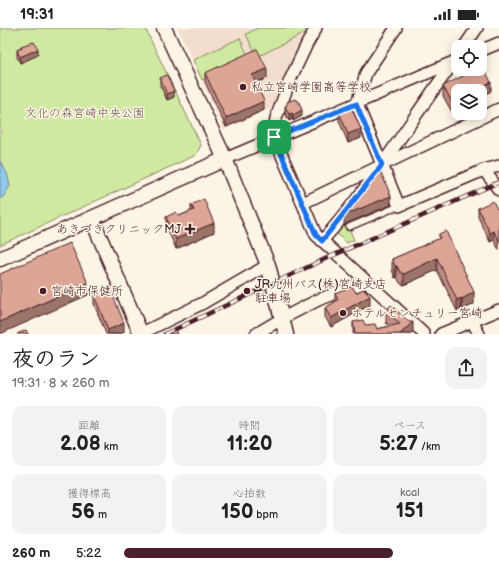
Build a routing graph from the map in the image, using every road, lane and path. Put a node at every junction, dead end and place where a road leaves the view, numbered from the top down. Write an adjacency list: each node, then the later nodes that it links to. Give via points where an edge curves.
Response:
1 (164, 28): 13 (street)
2 (316, 28): 12 (street, via 290,80 276,118)
3 (396, 28): 10 (street, via 366,73)
4 (477, 28): 5 (street)
5 (469, 40)
6 (499, 43): 7 (street)
7 (487, 48)
8 (451, 61): 10 (street)
9 (451, 66): 14 (street)
10 (356, 104): 12 (street); 14 (street)
11 (499, 109): 14 (street)
12 (274, 137): 13 (street); 18 (street)
13 (225, 159): 20 (street); 24 (street)
14 (382, 165): 18 (street); 19 (street); 22 (street)
15 (499, 166): 16 (street)
16 (484, 170): 17 (street); 19 (street)
17 (499, 190)
18 (303, 203): 22 (street, via 316,235)
19 (399, 206): 21 (lane)
20 (92, 219): 23 (street); 29 (street)
21 (349, 227)
22 (322, 241): 25 (street)
23 (0, 259)
24 (268, 265): 27 (street); 29 (street, via 203,303)
25 (366, 282): 27 (street, via 318,300); 32 (street)
26 (499, 310): 28 (street)
27 (283, 318): 30 (street); 31 (street)
28 (472, 321): 33 (street); 34 (street)
29 (140, 334)
30 (256, 334)
31 (286, 334)
32 (424, 334)
33 (442, 334)
34 (479, 334)

